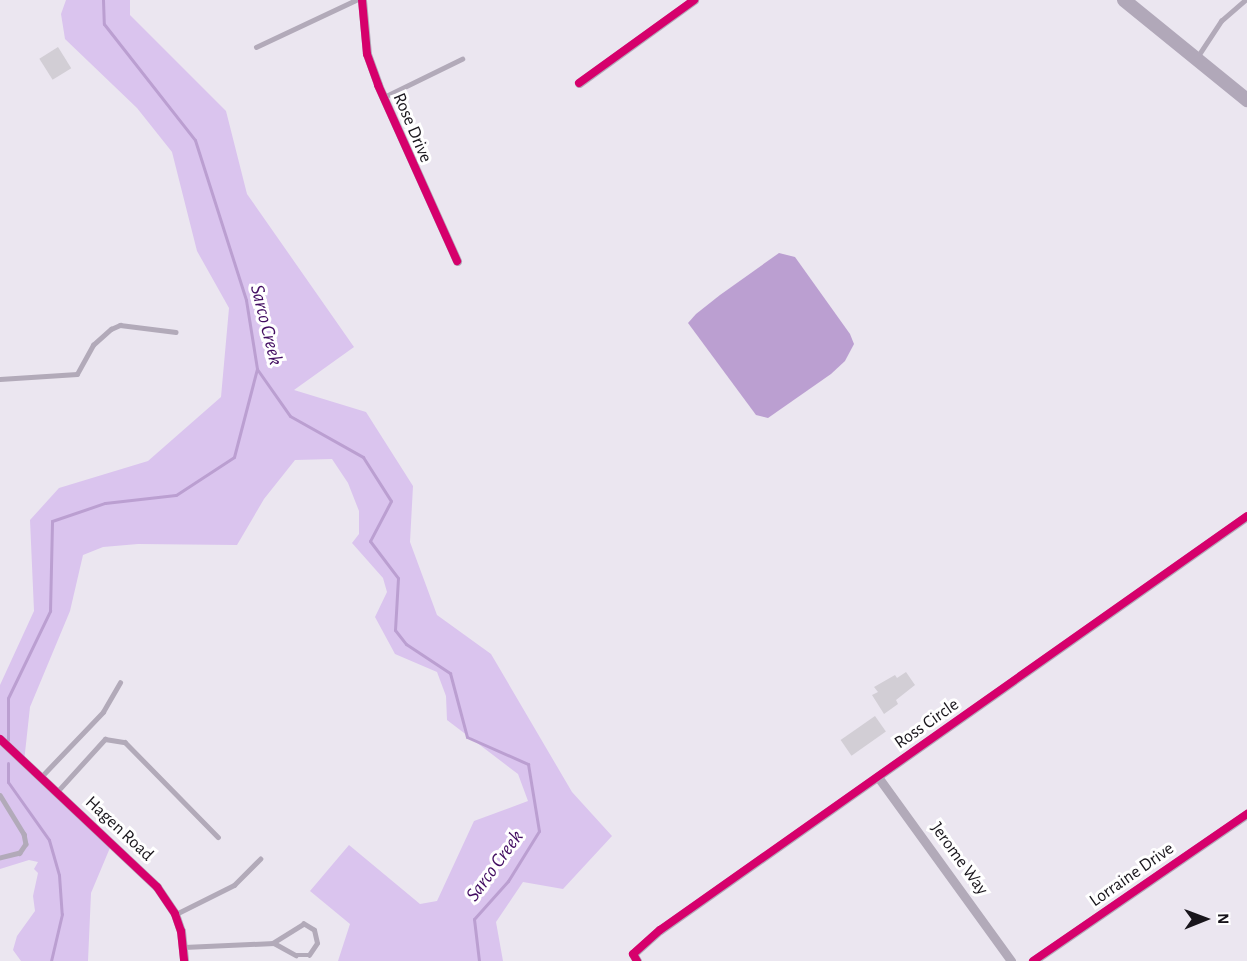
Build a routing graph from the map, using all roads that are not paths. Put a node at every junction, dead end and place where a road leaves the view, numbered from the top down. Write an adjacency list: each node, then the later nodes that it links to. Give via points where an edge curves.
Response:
1 (356, 0): 6 (lane)
2 (362, 0): 10 (street, Rose Drive, via 367,54)
3 (694, 0): 9 (street)
4 (1124, 0): 8 (main road)
5 (1245, 0): 8 (lane, via 1221,21)
6 (256, 48)
7 (462, 59): 10 (lane)
8 (1196, 59): 11 (main road)
9 (579, 83)
10 (383, 98): 12 (street, Rose Drive)
11 (1247, 100)
12 (457, 261)
13 (176, 332): 14 (lane, via 120,325 93,345 77,374)
14 (0, 379)
15 (1247, 516): 18 (street, Ross Circle)
16 (120, 683): 19 (lane, via 103,712)
17 (0, 739): 19 (street, Hagen Road)
18 (878, 777): 30 (street, Ross Circle, via 660,930 633,954); 31 (street, Jerome Way)
19 (40, 778): 20 (street, Hagen Road)
20 (56, 793): 23 (lane, via 105,739 125,742); 26 (street, Hagen Road, via 142,871)
21 (0, 795): 24 (lane, via 26,844 20,853)
22 (1247, 814): 32 (street, Lorraine Drive)
23 (218, 837)
24 (0, 858)
25 (260, 859): 26 (lane, via 234,885)
26 (175, 915): 28 (street, Hagen Road)
27 (274, 943): 27 (lane, via 296,955 309,955 316,943 314,930 304,924); 28 (lane)
28 (184, 947): 29 (street, Hagen Road)
29 (184, 961)
30 (637, 961)
31 (1011, 961)
32 (1033, 961)

